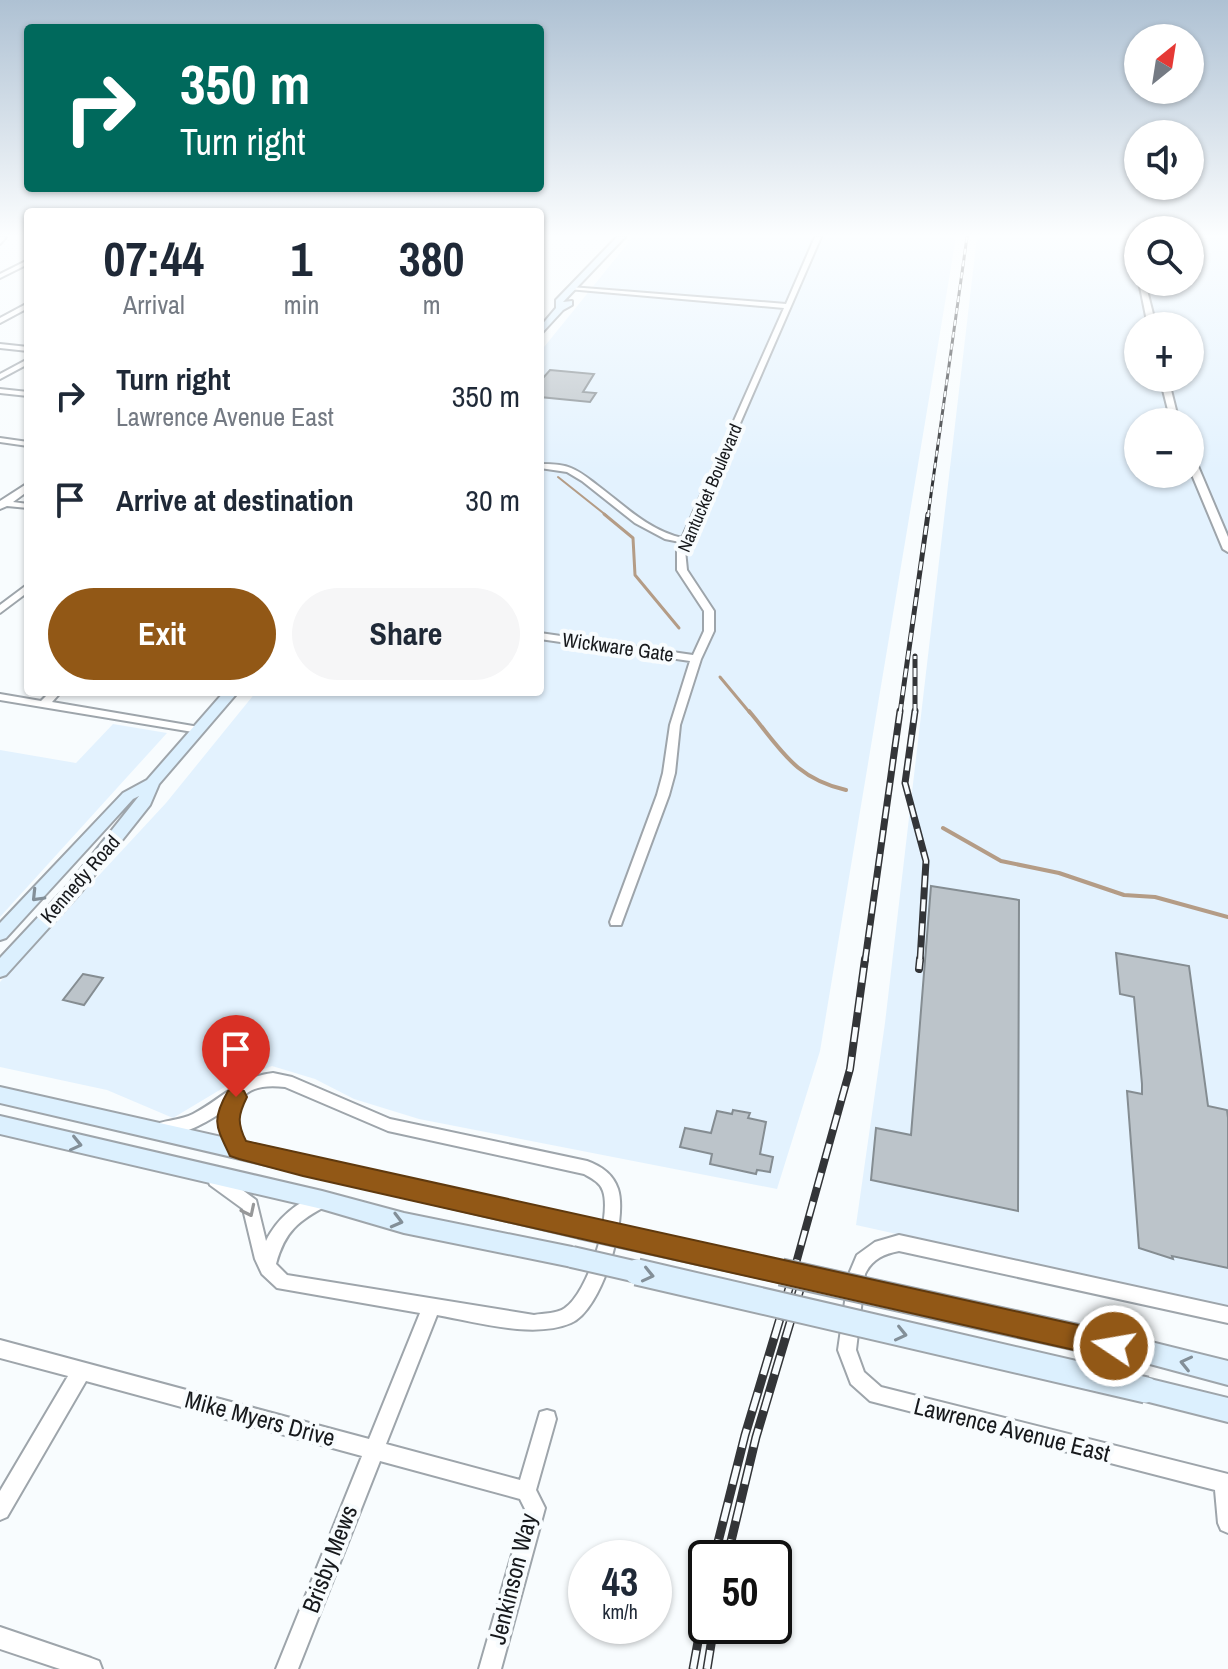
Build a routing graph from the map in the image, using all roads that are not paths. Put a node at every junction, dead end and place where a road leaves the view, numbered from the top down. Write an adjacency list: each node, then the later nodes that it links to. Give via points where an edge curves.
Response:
1 (784, 315): 15 (street, Nantucket Boulevard)
2 (0, 346): 3 (street)
3 (24, 349)
4 (24, 363): 5 (street)
5 (0, 377)
6 (0, 391): 7 (street)
7 (24, 394)
8 (0, 440): 9 (street)
9 (24, 443)
10 (544, 466): 15 (street, via 569,469 646,529)
11 (1202, 488): 16 (street)
12 (24, 490): 13 (street)
13 (2, 504): 14 (street)
14 (24, 506)
15 (685, 541): 20 (street, Nantucket Boulevard, via 680,564 709,611 710,623)
16 (1228, 549)
17 (24, 590): 18 (street)
18 (0, 610)
19 (544, 637): 20 (street, Wickware Gate)
20 (696, 659): 27 (street, Nantucket Boulevard, via 675,725 664,791)
21 (52, 696): 24 (street)
22 (228, 696): 25 (main road, Kennedy Road)
23 (0, 697): 24 (street)
24 (44, 704): 25 (street)
25 (199, 730): 26 (main road, Kennedy Road)
26 (152, 783): 28 (main road, Kennedy Road, one-way to 28, via 128,796); 29 (main road, Kennedy Road, via 145,802)
27 (616, 922)
28 (0, 934)
29 (0, 970)
30 (250, 1082): 33 (street, via 196,1120); 34 (street, via 227,1113); 38 (street, via 270,1077 287,1081 388,1125 587,1168 605,1179 614,1218 587,1296 572,1314 534,1323)
31 (0, 1095): 33 (main road)
32 (0, 1125): 35 (main road, one-way to 35)
33 (154, 1131): 34 (main road)
34 (239, 1149): 42 (main road, one-way to 34, bridge)
35 (205, 1175): 36 (main road); 37 (street, one-way to 37, via 250,1205)
36 (322, 1200): 37 (street, via 282,1227); 43 (main road, one-way to 43, bridge)
37 (266, 1268): 38 (street, via 283,1282)
38 (431, 1308): 45 (street)
39 (1228, 1315): 46 (street, Lawrence Avenue East, via 899,1243 881,1247 863,1260 847,1350 857,1378 876,1395)
40 (0, 1349): 41 (street, Mike Myers Drive)
41 (82, 1370): 45 (street, Mike Myers Drive); 48 (street)
42 (1228, 1373)
43 (1228, 1410)
44 (547, 1419): 47 (street, Jenkinson Way)
45 (373, 1450): 47 (street, Jenkinson Way); 52 (street, Brisby Mews)
46 (1226, 1484): 49 (street)
47 (526, 1491): 53 (street, Jenkinson Way, via 535,1508)
48 (0, 1510)
49 (1228, 1523)
50 (0, 1638): 51 (street)
51 (91, 1669)
52 (287, 1669)
53 (490, 1669)

